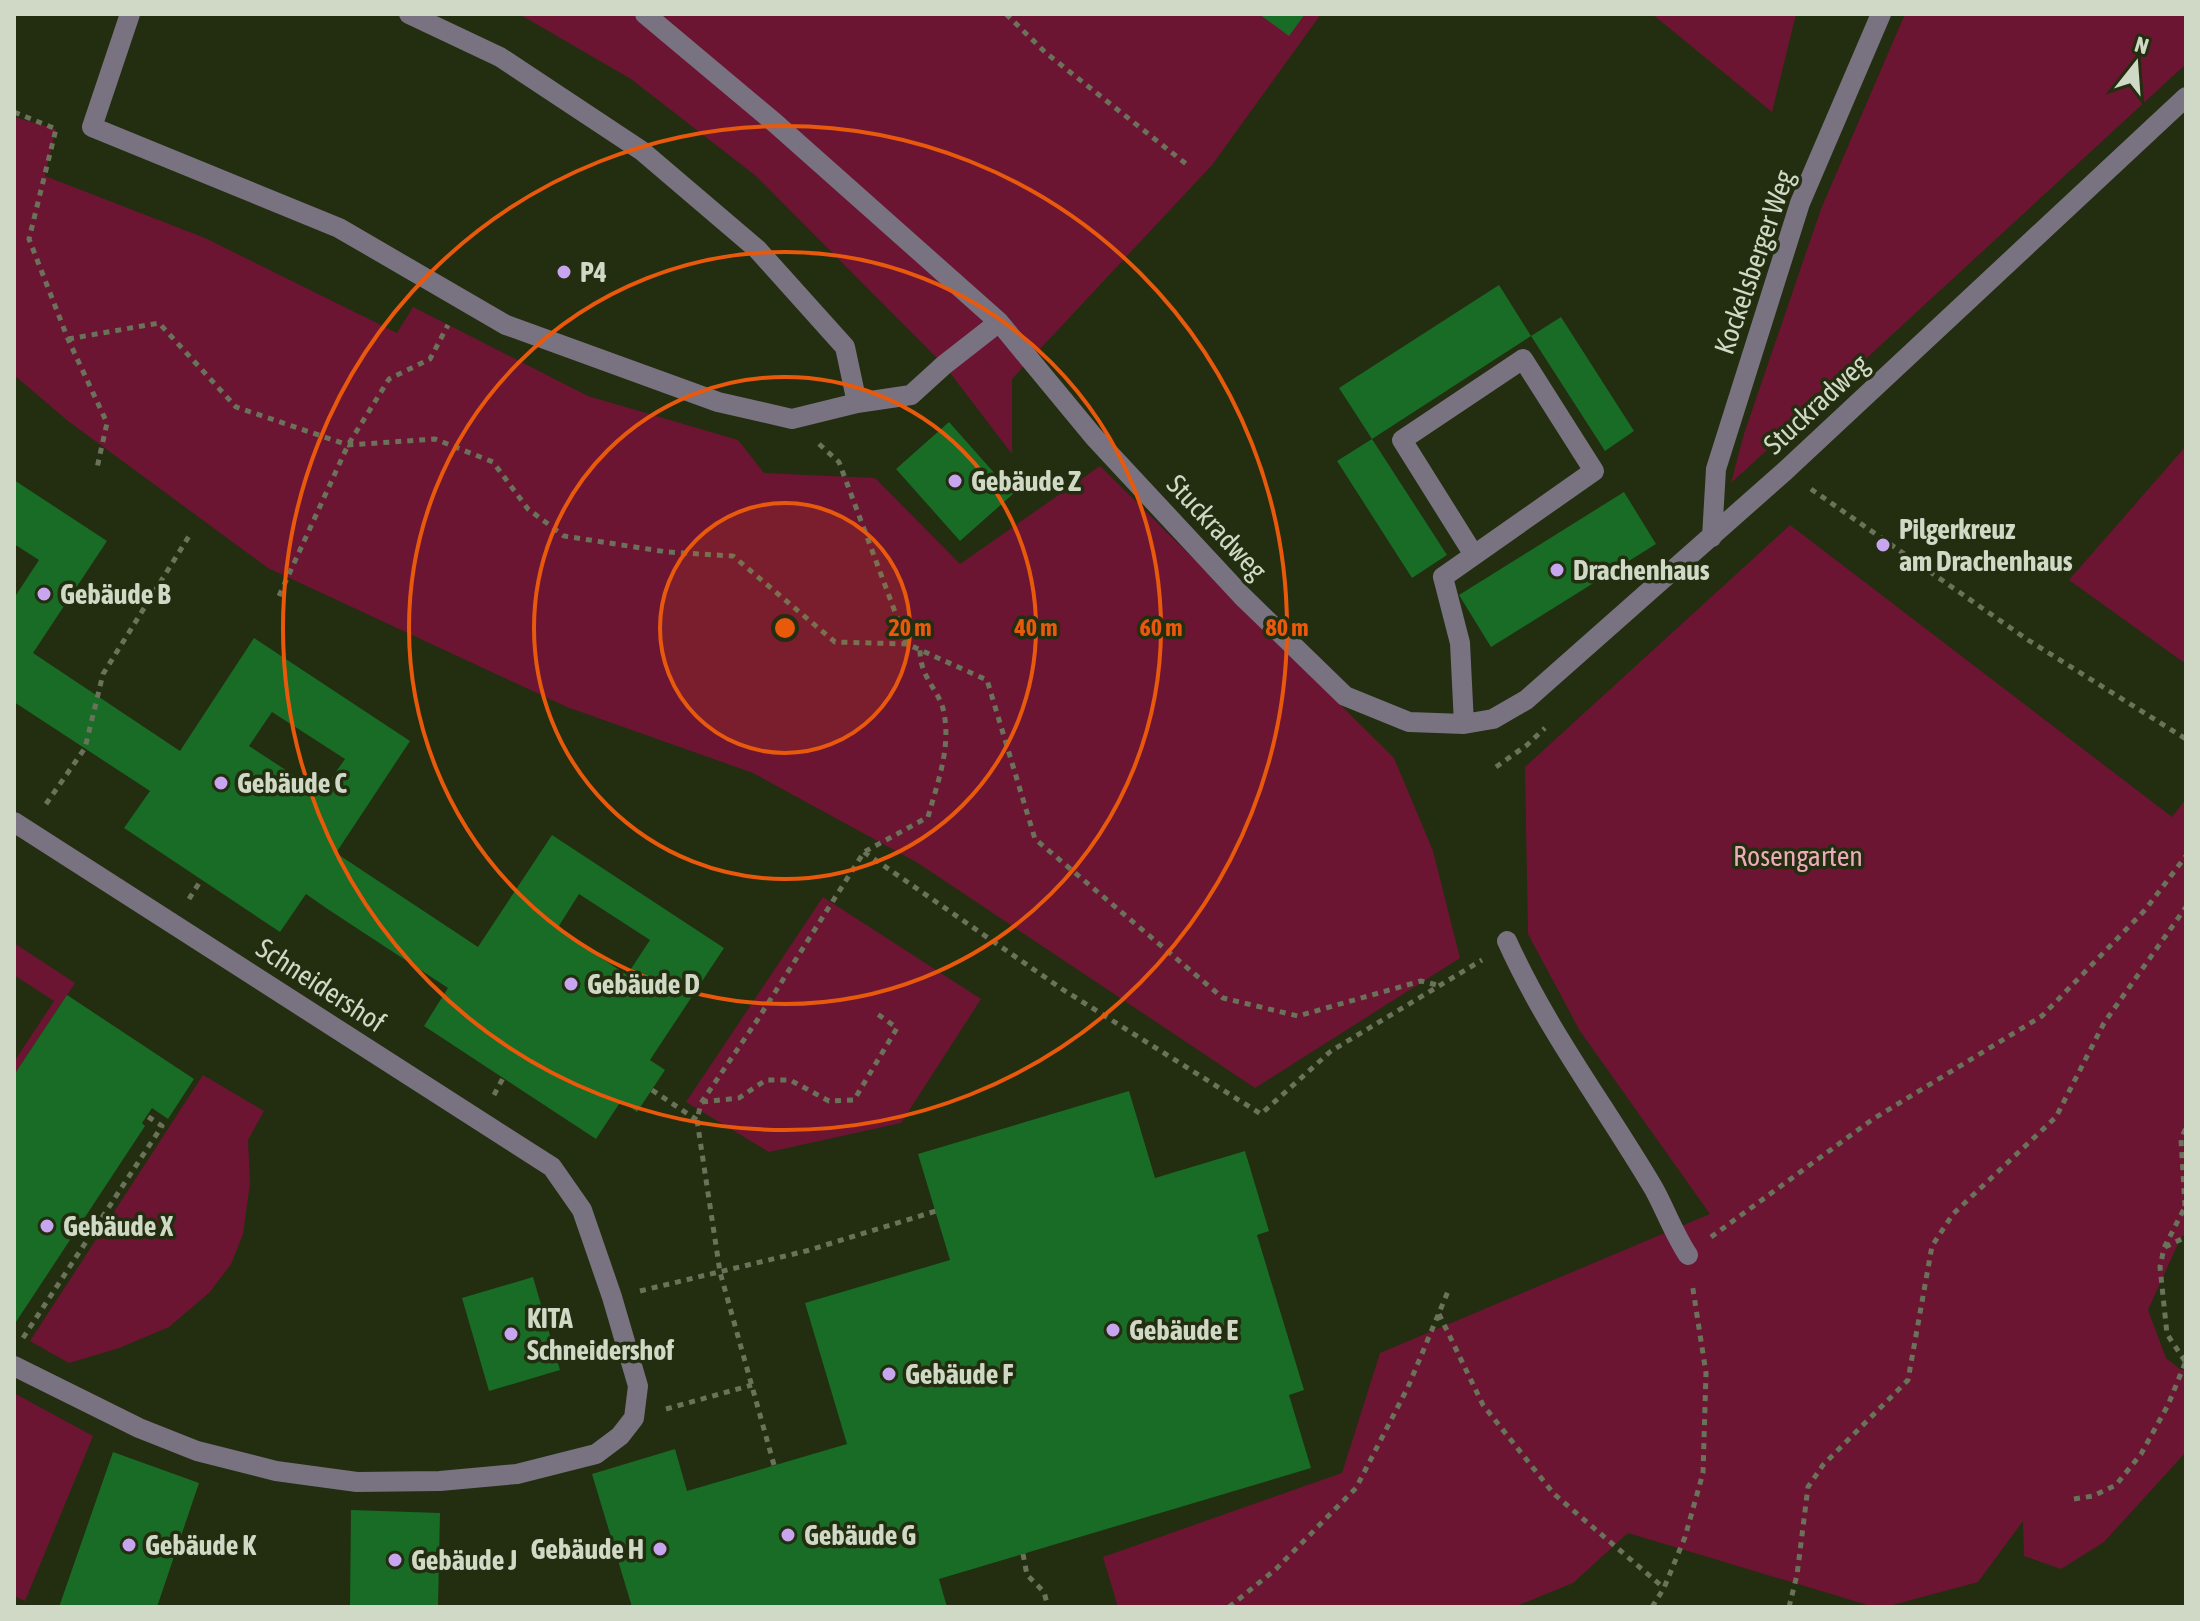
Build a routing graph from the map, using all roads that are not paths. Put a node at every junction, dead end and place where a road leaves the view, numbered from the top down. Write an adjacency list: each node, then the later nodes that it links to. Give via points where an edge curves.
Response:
1 (130, 14): 7 (street, via 92,127 339,228 506,325 689,392 792,419)
2 (409, 14): 7 (street, via 500,57 642,151 757,249 845,347)
3 (645, 14): 6 (street, Stuckradweg)
4 (1881, 14): 8 (street, Kockelsberger Weg, via 1800,203 1716,469)
5 (2186, 97): 8 (street, Stuckradweg)
6 (999, 322): 7 (street, via 911,395); 10 (street, Stuckradweg, via 1105,448 1242,596 1345,696 1409,722)
7 (857, 403)
8 (1712, 537): 10 (street, Stuckradweg, via 1526,700 1493,719)
9 (1474, 555): 9 (street, via 1594,471 1523,359 1402,440); 10 (street, via 1443,577 1460,643)
10 (1464, 724)
11 (20, 826): 14 (street, Schneidershof, via 552,1167 582,1210 638,1386 634,1418 596,1454 517,1474 357,1482 276,1471 197,1451)
12 (1507, 941): 13 (street, via 1527,985 1655,1191)
13 (1688, 1255)
14 (14, 1366)

